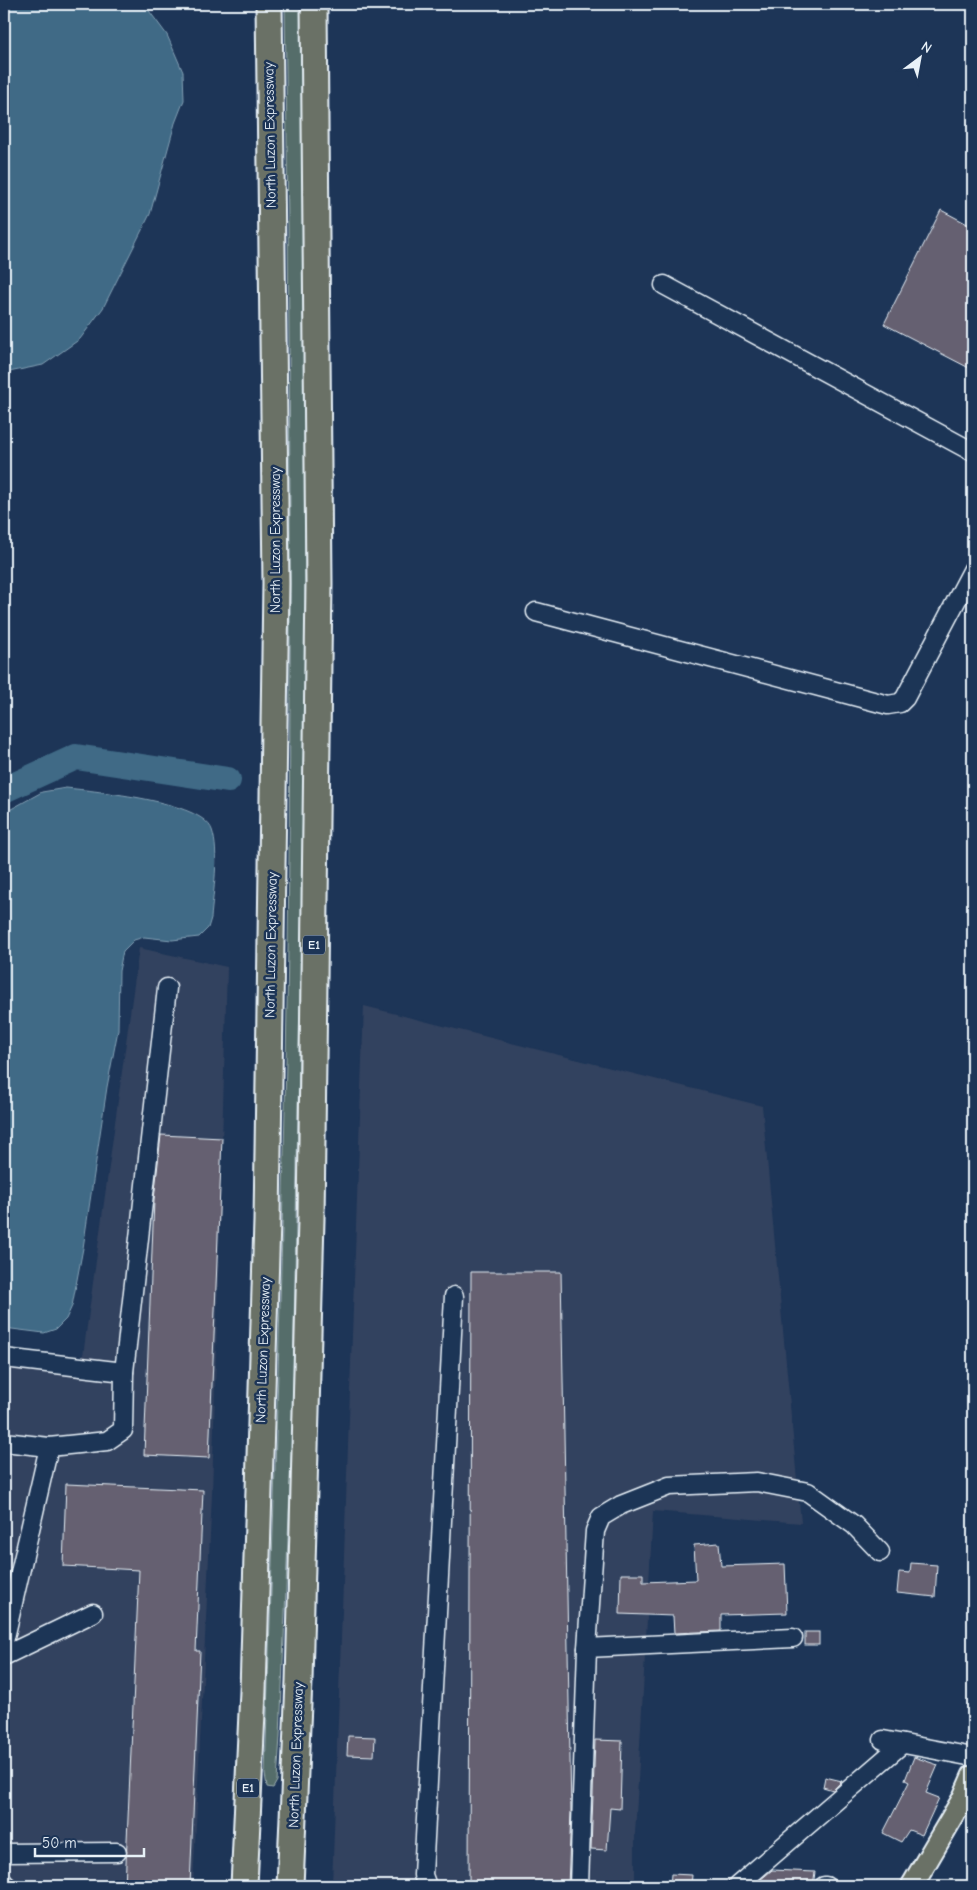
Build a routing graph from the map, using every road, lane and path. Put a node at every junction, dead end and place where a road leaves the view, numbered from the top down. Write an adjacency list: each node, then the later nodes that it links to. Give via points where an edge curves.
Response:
1 (269, 4): 19 (highway, North Luzon Expressway / E1, via 276,582 267,1221)
2 (314, 4): 31 (highway, North Luzon Expressway / E1, via 318,682 311,1219 299,1681)
3 (664, 285): 4 (lane)
4 (973, 452)
5 (973, 568): 6 (lane, via 905,698 900,703 888,705)
6 (536, 612)
7 (167, 988): 10 (lane)
8 (454, 1296): 32 (lane, via 423,1875)
9 (4, 1358): 10 (lane)
10 (124, 1372): 12 (lane, via 123,1430 107,1441)
11 (4, 1442): 12 (lane)
12 (49, 1447): 16 (lane)
13 (880, 1552): 17 (lane, via 854,1525 808,1492 757,1482 669,1486 621,1505 601,1517 595,1531)
14 (94, 1613): 18 (lane)
15 (793, 1638): 17 (lane)
16 (4, 1642)
17 (587, 1648): 33 (lane)
18 (4, 1656)
19 (253, 1690): 29 (highway, via 240,1740); 30 (highway, North Luzon Expressway / E1)
20 (883, 1740): 21 (lane)
21 (902, 1744): 22 (lane); 34 (lane)
22 (973, 1757)
23 (973, 1776): 24 (main road)
24 (968, 1799): 35 (main road)
25 (117, 1852): 26 (lane)
26 (4, 1853)
27 (4, 1883): 28 (lane)
28 (7, 1886)
29 (232, 1886)
30 (244, 1886)
31 (290, 1886)
32 (427, 1886)
33 (579, 1886)
34 (737, 1886)
35 (912, 1886)

